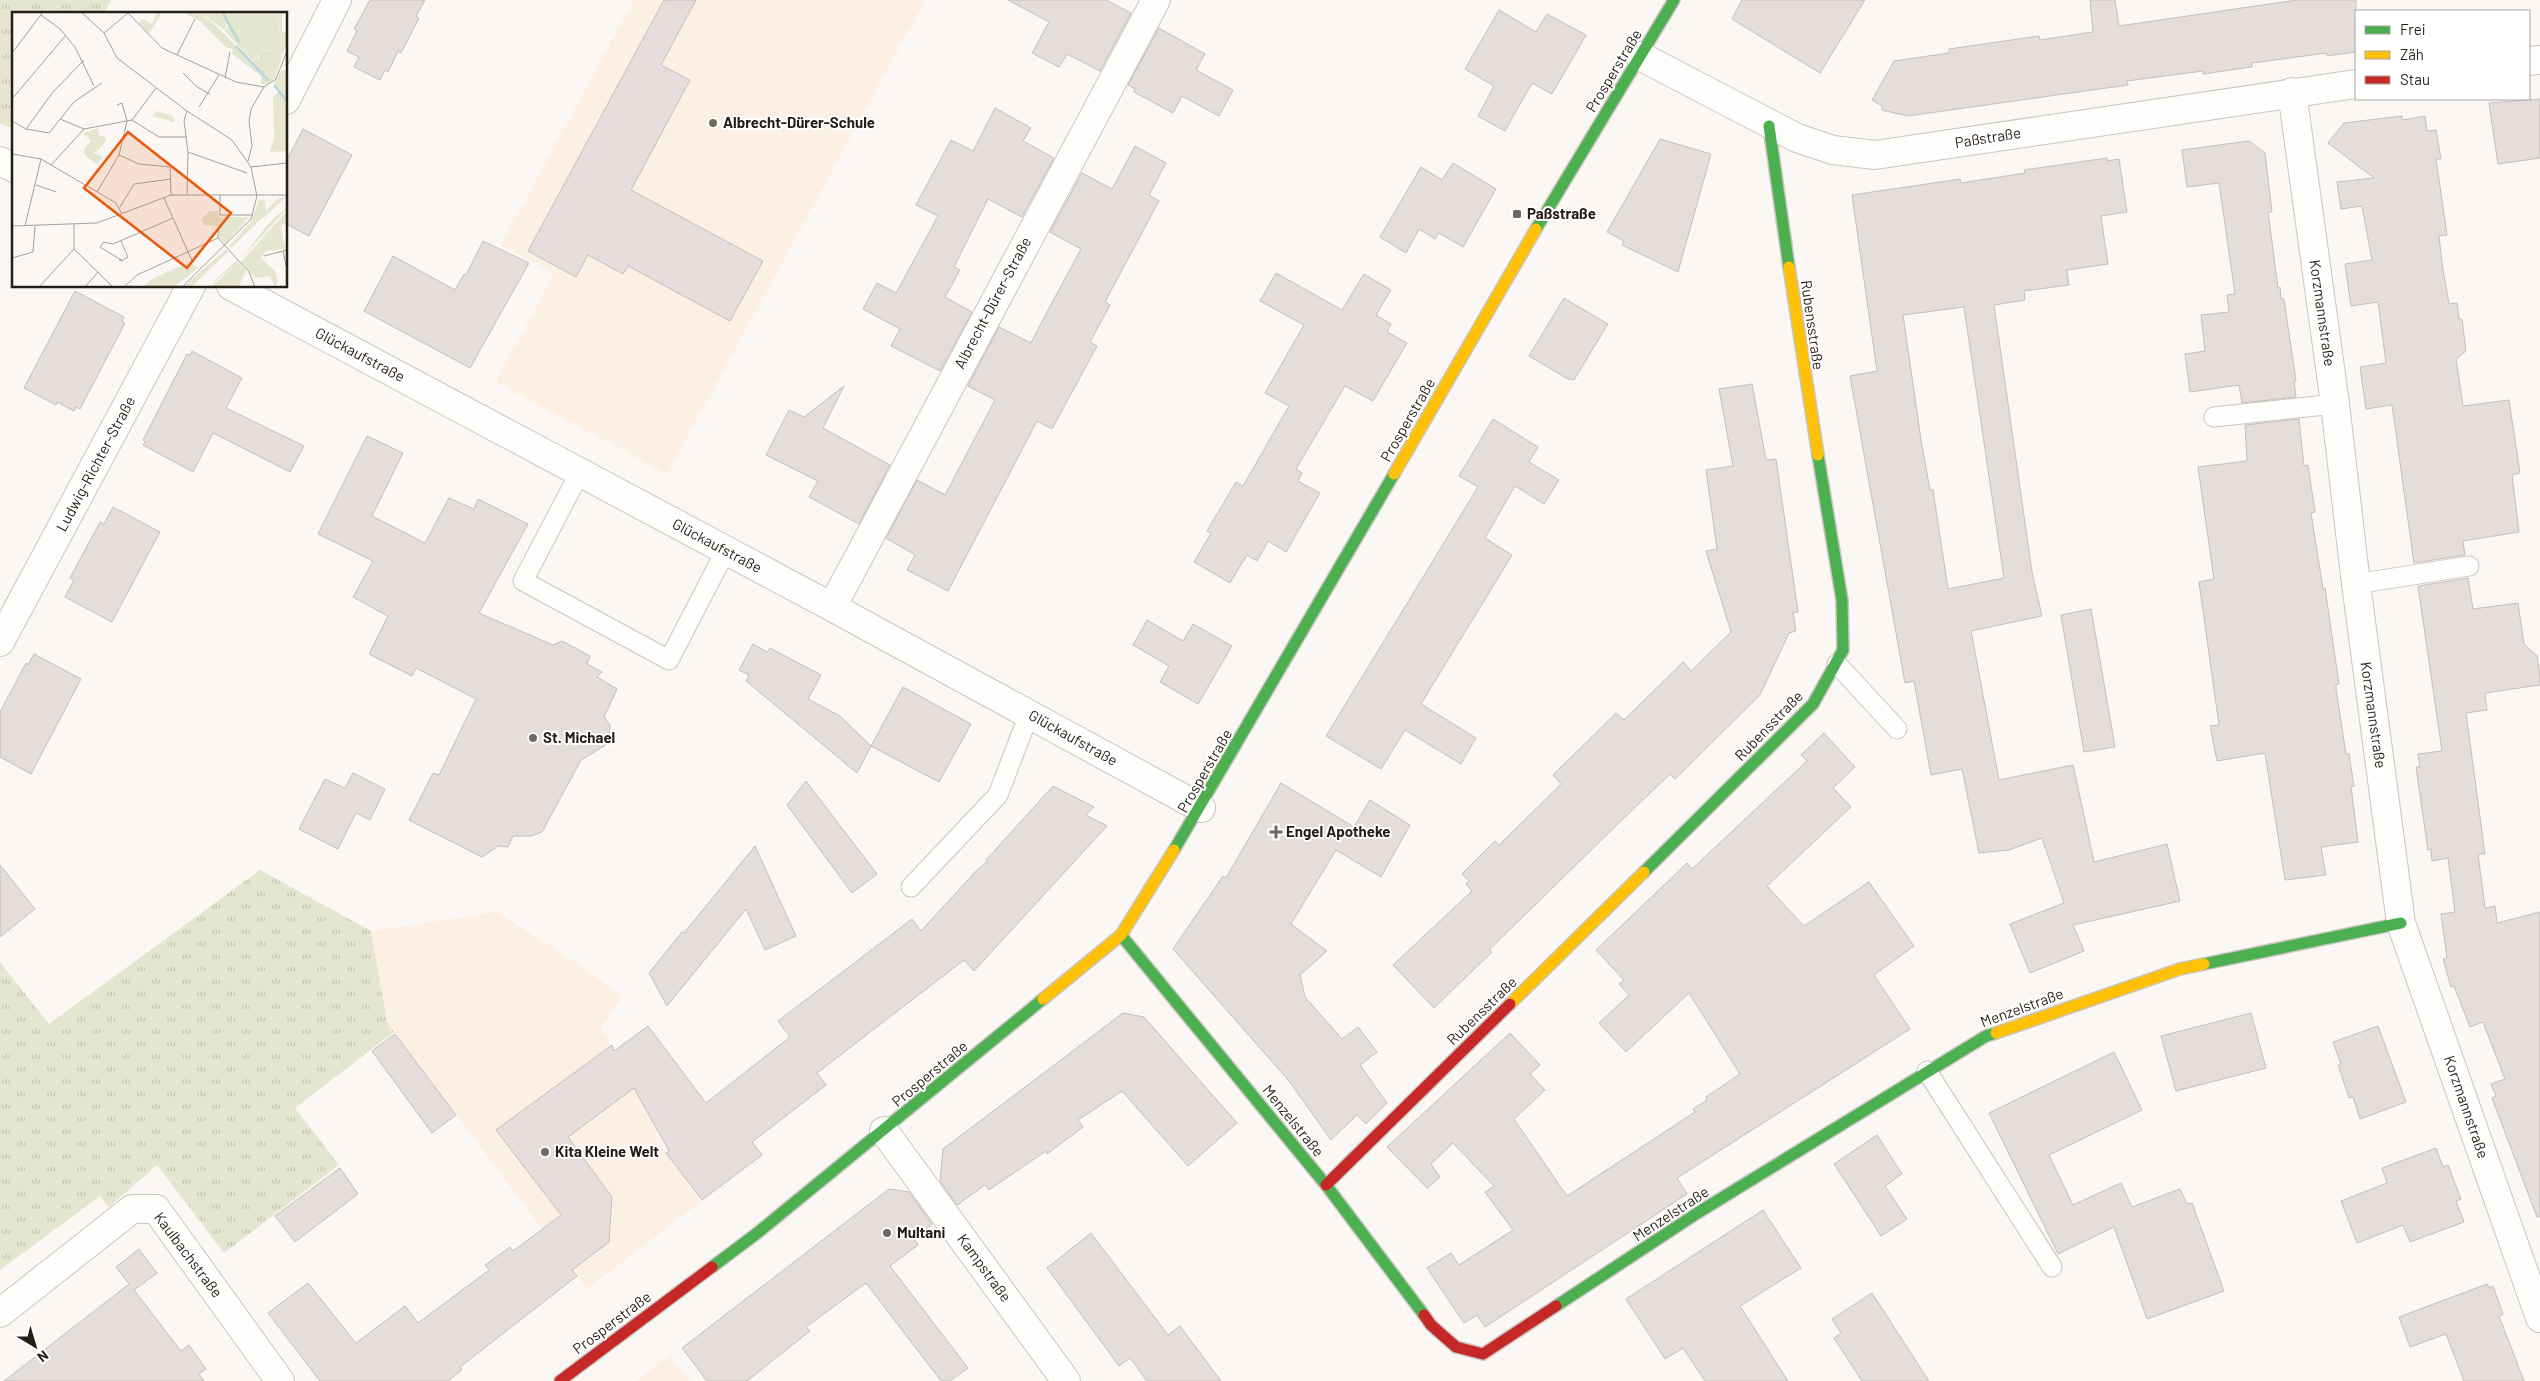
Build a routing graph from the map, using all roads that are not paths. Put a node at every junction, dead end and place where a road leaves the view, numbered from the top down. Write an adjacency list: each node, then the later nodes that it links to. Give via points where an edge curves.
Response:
1 (337, 0): 7 (street)
2 (1156, 0): 19 (street, Albrecht-Dürer-Straße)
3 (1674, 0): 4 (street, Prosperstraße)
4 (1640, 56): 8 (street, Paßstraße); 24 (street, Prosperstraße, via 1543,217)
5 (2355, 84): 6 (street, Paßstraße)
6 (2292, 92): 8 (street, Paßstraße, via 1875,156 1833,150); 13 (street, Korzmannstraße)
7 (288, 96)
8 (1769, 126): 21 (street, Rubensstraße, via 1800,354 1842,600 1843,650)
9 (0, 161): 10 (street)
10 (12, 167)
11 (190, 288): 20 (street, Ludwig-Richter-Straße)
12 (235, 288): 15 (street, Glückaufstraße)
13 (2335, 404): 14 (lane); 18 (street, Korzmannstraße)
14 (2214, 417)
15 (580, 472): 16 (street, Glückaufstraße); 16 (lane, via 523,581 669,660)
16 (726, 550): 19 (street, Glückaufstraße)
17 (2468, 566): 18 (lane)
18 (2356, 584): 26 (street, Korzmannstraße)
19 (832, 607): 22 (street, Glückaufstraße)
20 (0, 642)
21 (1838, 664): 23 (lane); 30 (street, Rubensstraße, via 1813,704 1784,735)
22 (1029, 714): 24 (street, Glückaufstraße); 25 (lane, via 998,795)
23 (1897, 729)
24 (1202, 808): 27 (street, Prosperstraße)
25 (911, 887)
26 (2401, 924): 28 (street, Menzelstraße, via 2180,969 1986,1036); 33 (street, Korzmannstraße)
27 (1121, 935): 29 (street, Prosperstraße); 30 (street, Menzelstraße)
28 (1927, 1071): 30 (street, Menzelstraße, via 1699,1212 1483,1354 1456,1347 1431,1325); 31 (lane)
29 (884, 1131): 35 (street, Prosperstraße, via 756,1234); 36 (street, Kampstraße)
30 (1326, 1185)
31 (2052, 1267)
32 (0, 1313): 34 (street, Kaulbachstraße, via 132,1209 156,1209)
33 (2540, 1318)
34 (280, 1381)
35 (560, 1381)
36 (1066, 1381)

